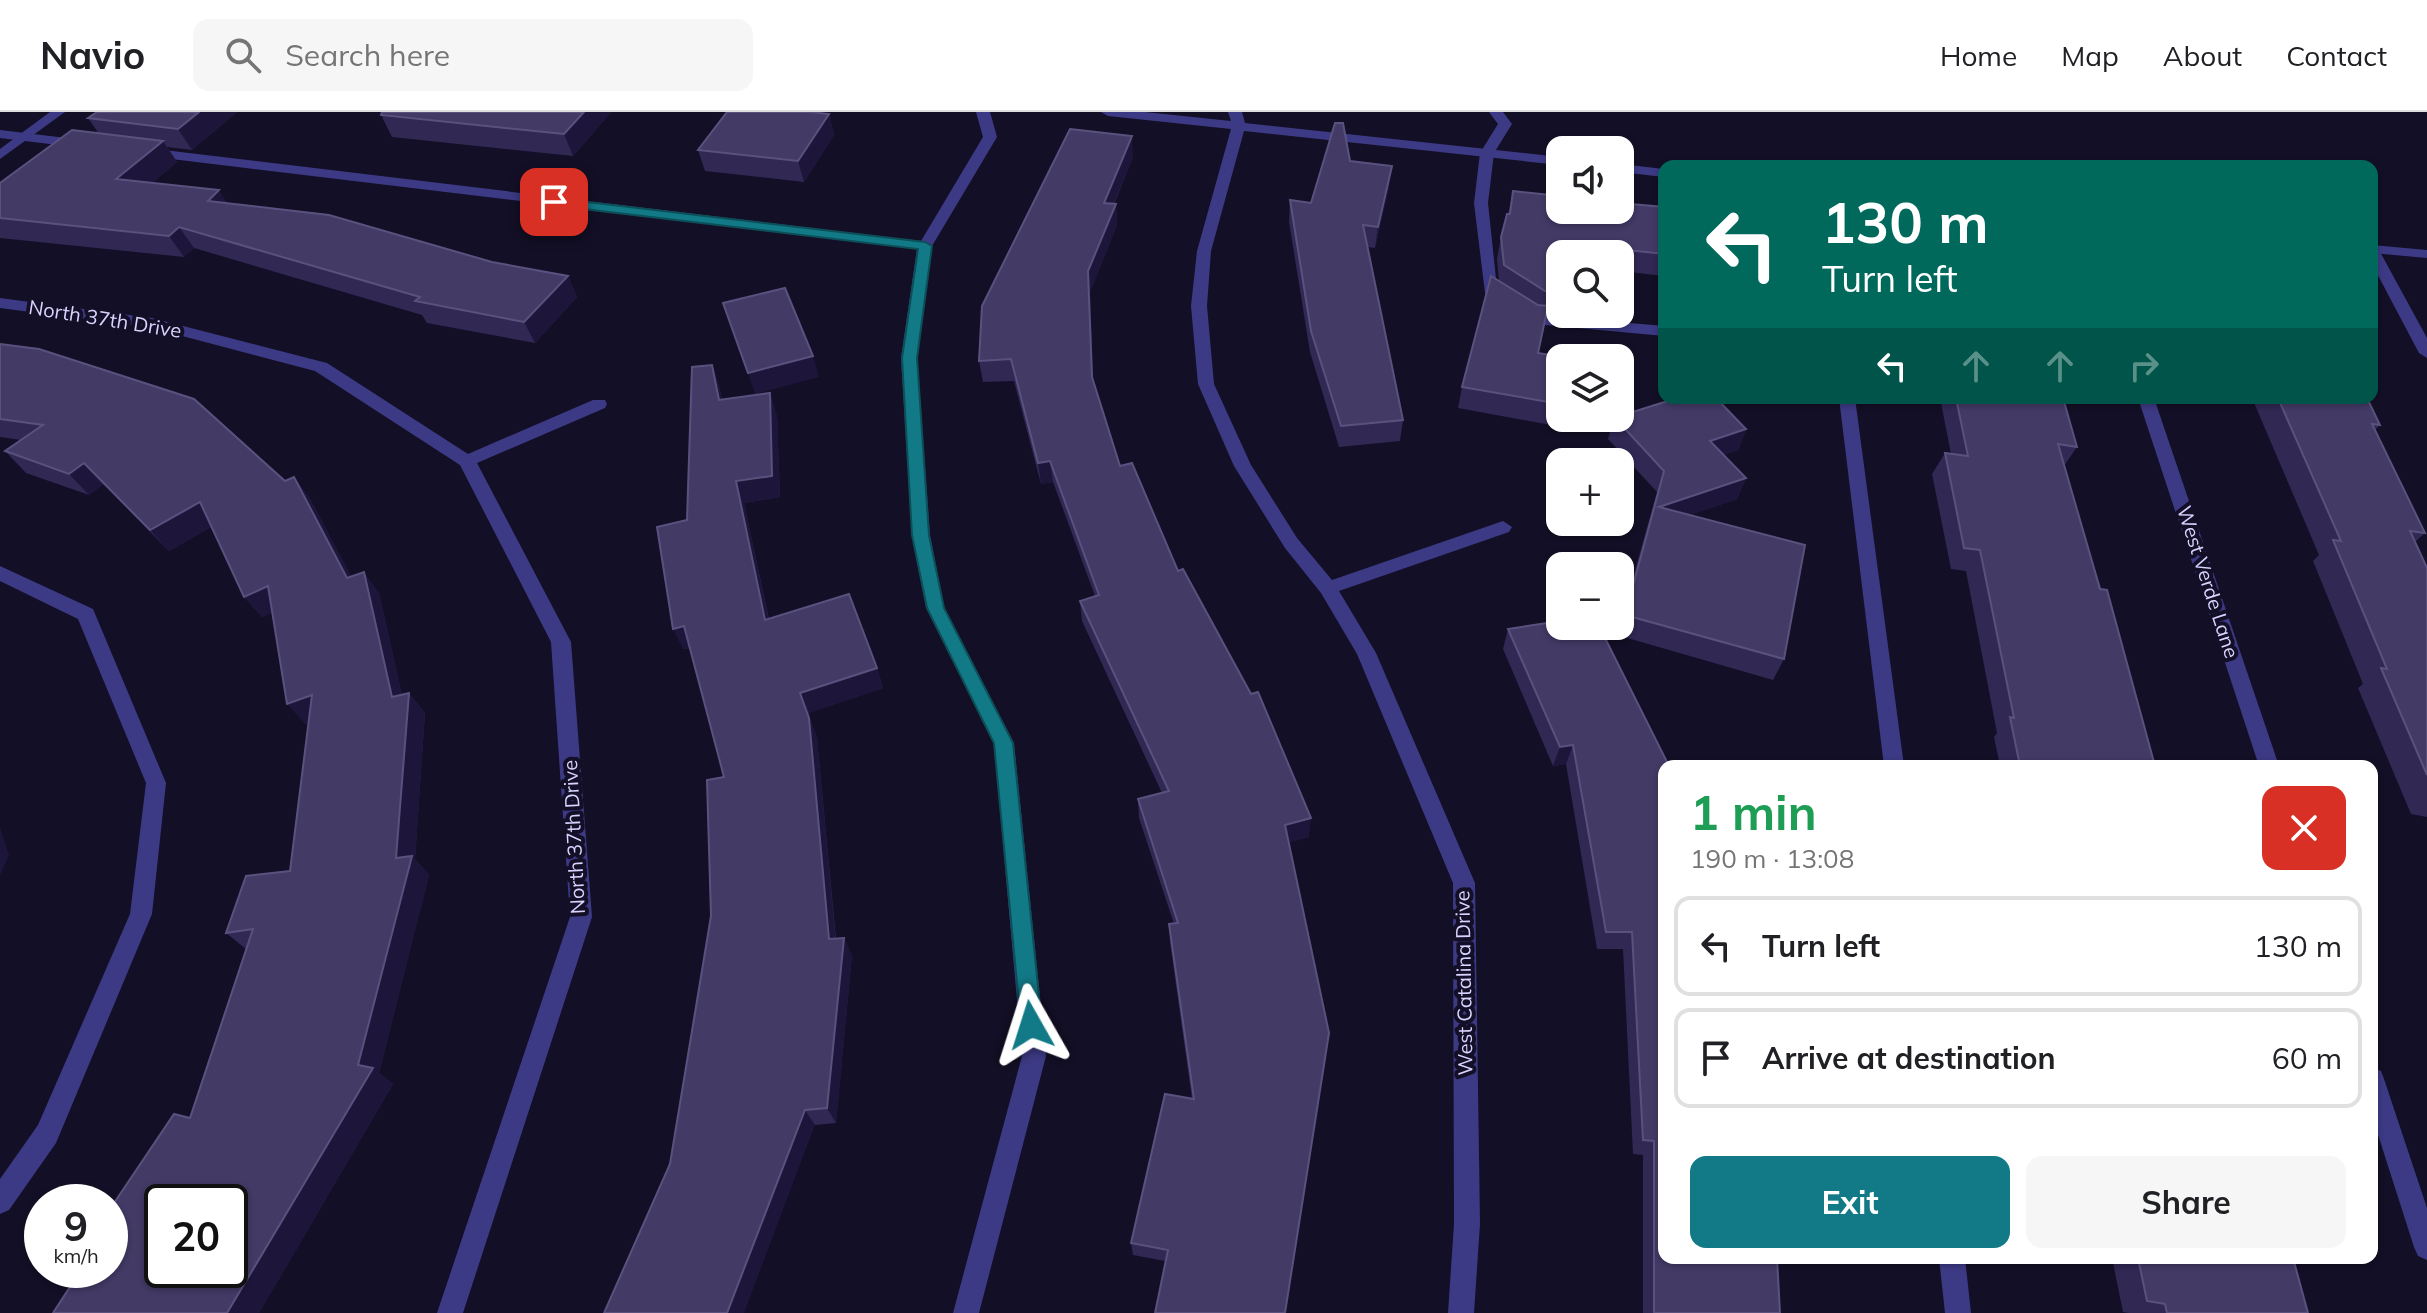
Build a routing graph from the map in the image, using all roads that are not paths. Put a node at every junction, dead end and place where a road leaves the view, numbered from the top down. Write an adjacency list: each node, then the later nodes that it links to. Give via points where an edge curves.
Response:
1 (58, 112): 7 (street)
2 (983, 112): 15 (street, via 990,137)
3 (1108, 112): 5 (street)
4 (1496, 112): 10 (street, via 1505,124)
5 (1237, 119): 10 (street); 28 (street, West Catalina Drive, via 1204,251 1199,306 1206,384 1243,466 1291,543)
6 (0, 134): 7 (street)
7 (25, 137): 8 (street); 11 (street)
8 (103, 147)
9 (134, 151): 15 (street)
10 (1487, 153): 12 (street); 20 (street, via 1481,203 1490,290 1535,319)
11 (0, 155)
12 (1546, 159)
13 (1634, 170): 14 (street)
14 (1658, 172)
15 (925, 246): 36 (street, via 909,358 921,535 935,608 1004,743 1034,1056)
16 (2378, 250): 17 (street)
17 (2427, 254)
18 (2378, 260): 21 (street)
19 (0, 303): 25 (street, North 37th Drive, via 152,323 321,367)
20 (1658, 330)
21 (2427, 353)
22 (599, 404): 25 (street)
23 (1848, 404): 29 (street)
24 (2148, 404): 30 (street, West Verde Lane)
25 (467, 461): 35 (street, North 37th Drive, via 561,642 581,917)
26 (1503, 527): 28 (street)
27 (0, 573): 32 (street, via 86,614 156,783 141,914 47,1134)
28 (1328, 588): 37 (street, West Catalina Drive, via 1366,653 1464,883 1467,1224)
29 (1893, 760)
30 (2267, 760)
31 (2378, 1097): 33 (street)
32 (0, 1201)
33 (2427, 1247)
34 (1953, 1264): 38 (street)
35 (450, 1313)
36 (966, 1313)
37 (1461, 1313)
38 (1958, 1313)

